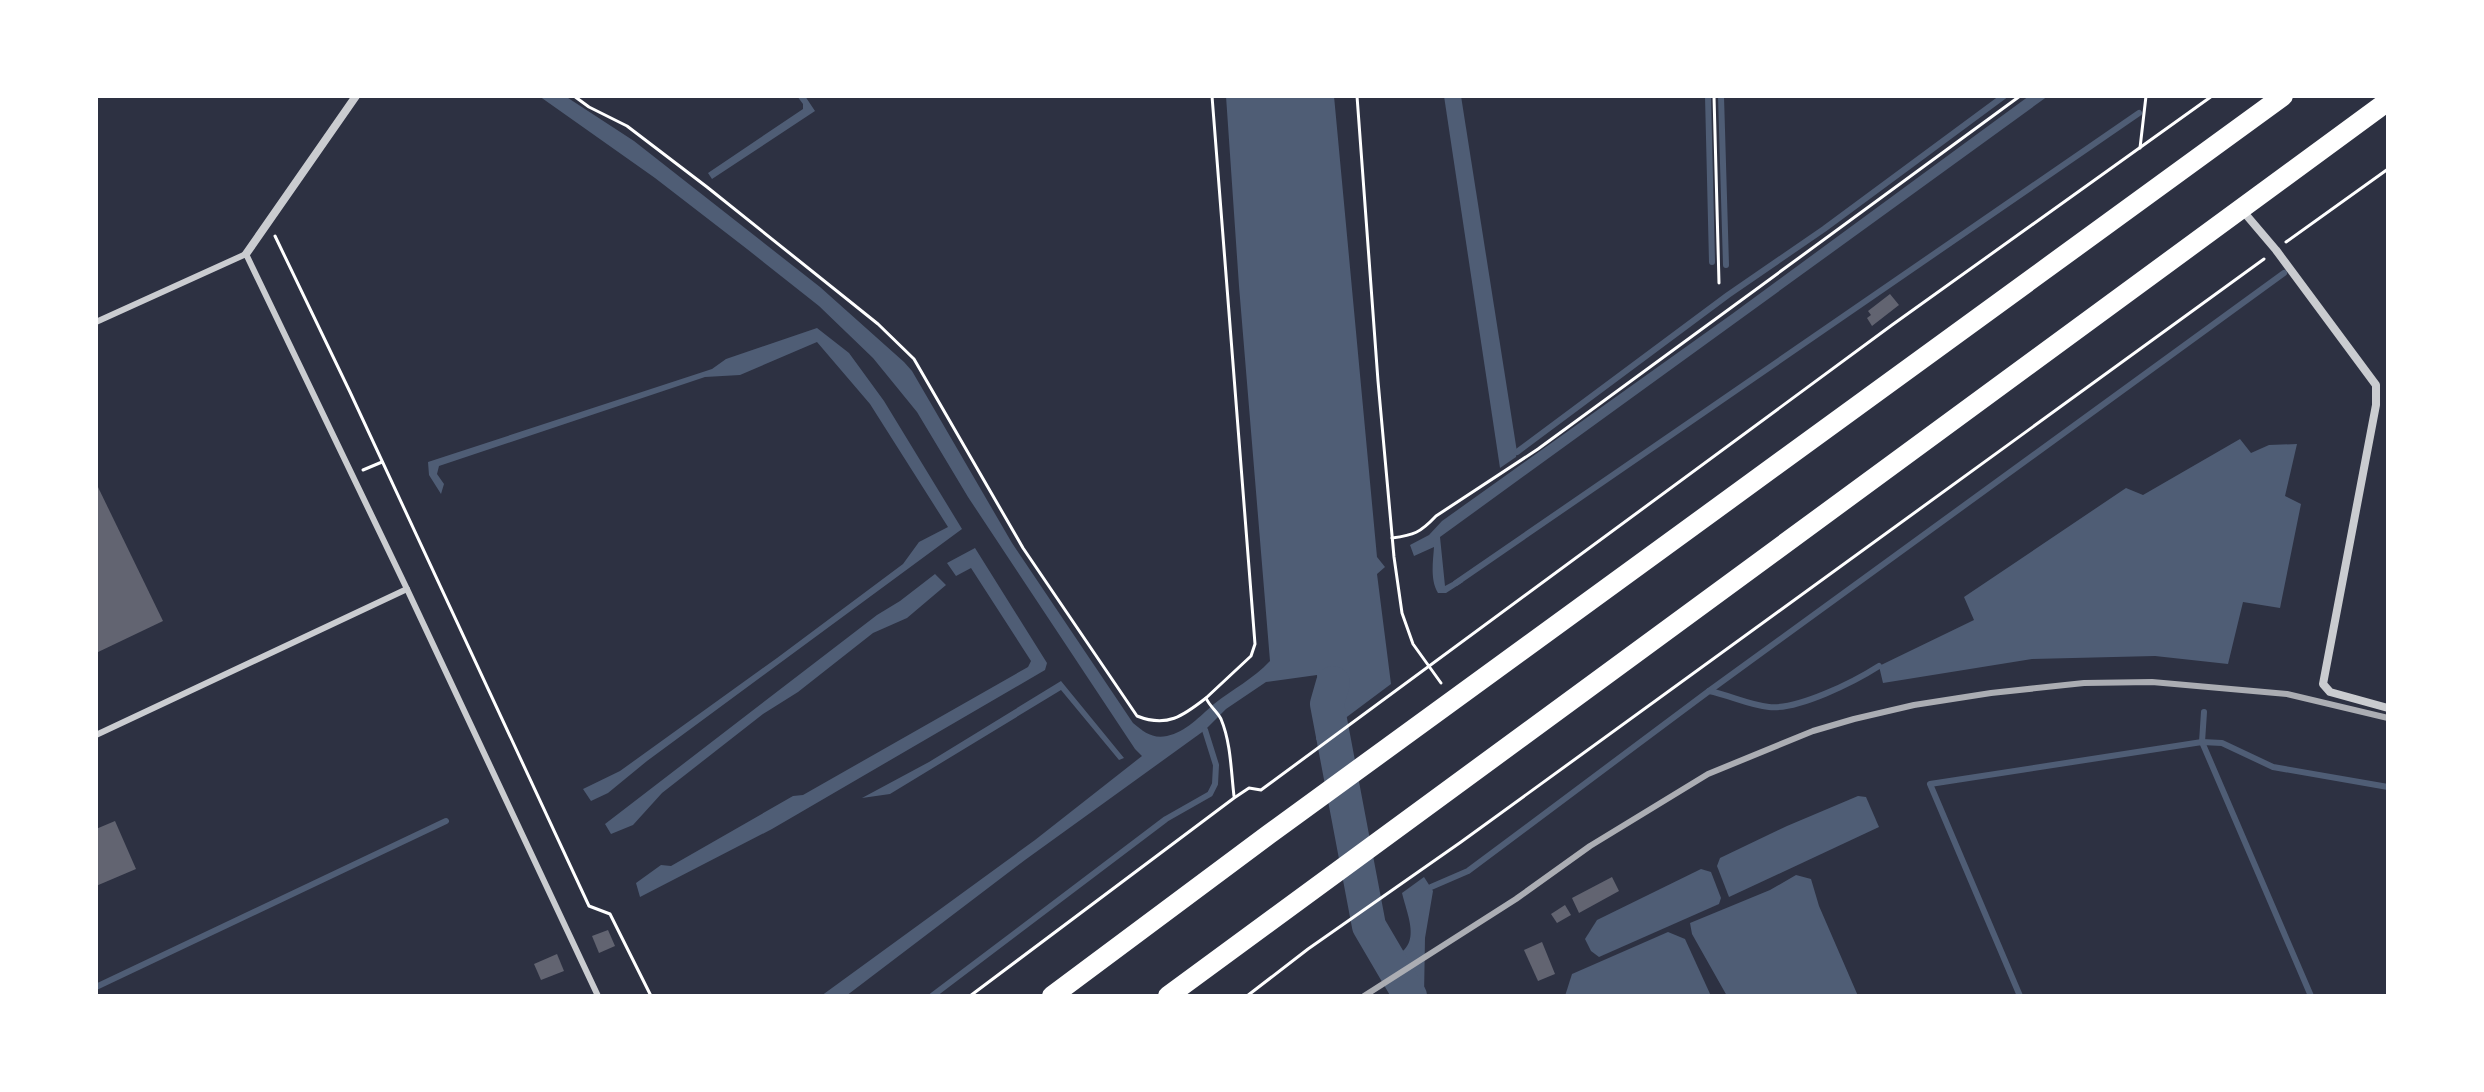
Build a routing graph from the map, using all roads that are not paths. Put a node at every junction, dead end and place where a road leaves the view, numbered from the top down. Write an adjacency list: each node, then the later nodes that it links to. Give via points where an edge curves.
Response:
1 (356, 96): 5 (street)
2 (2283, 96): 11 (highway)
3 (2388, 101): 4 (highway)
4 (2241, 209): 8 (street, via 2376,385 2323,684 2330,692); 12 (highway)
5 (246, 254): 6 (lane); 7 (lane)
6 (96, 322)
7 (407, 589): 9 (lane); 10 (lane)
8 (2388, 708)
9 (96, 735)
10 (598, 996)
11 (1052, 996)
12 (1168, 996)

